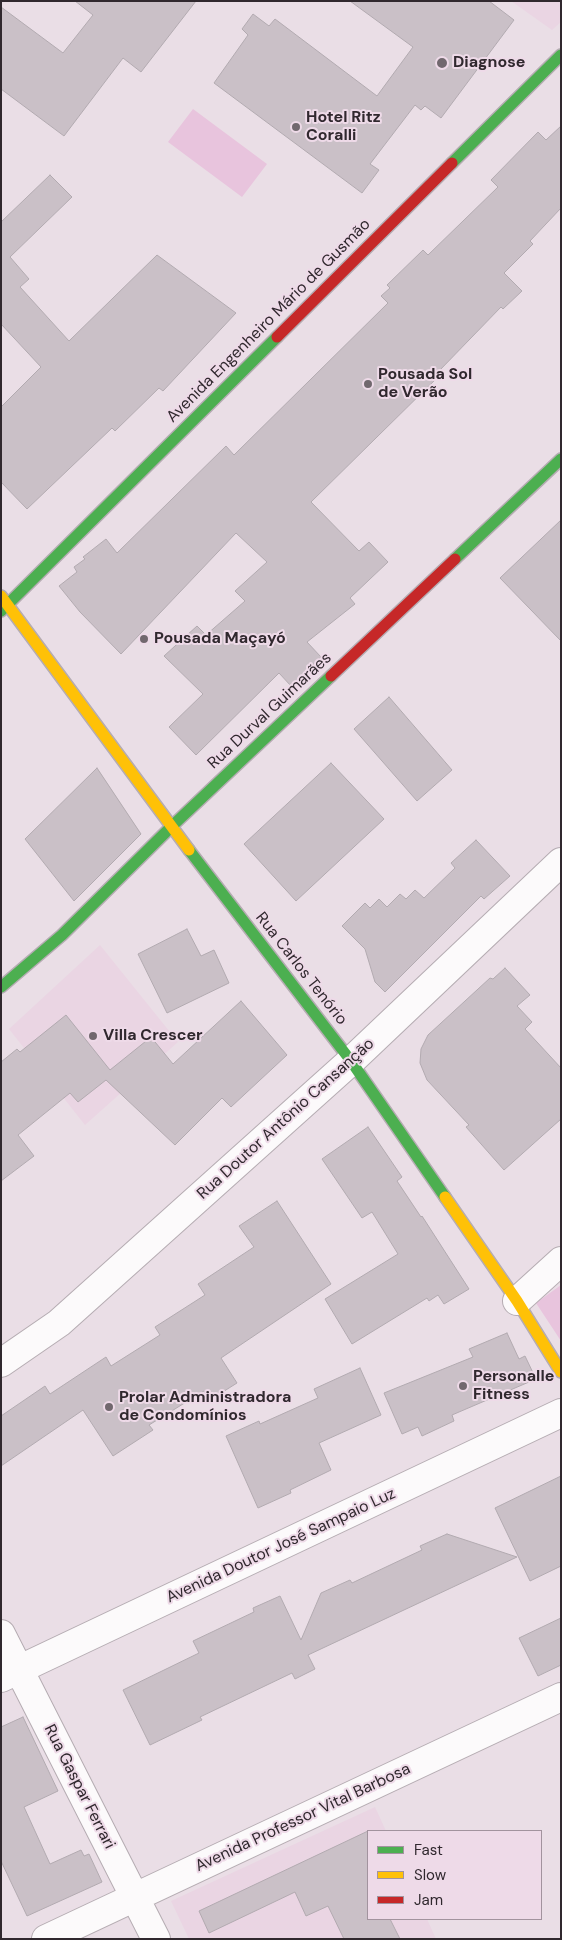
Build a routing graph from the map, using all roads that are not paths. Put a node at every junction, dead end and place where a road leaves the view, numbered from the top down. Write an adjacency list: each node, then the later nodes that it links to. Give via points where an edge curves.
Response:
1 (561, 55): 3 (street, Avenida Engenheiro Mário de Gusmão)
2 (561, 459): 4 (street, Rua Durval Guimarães)
3 (3, 604): 4 (street, Rua Carlos Tenório)
4 (171, 827): 6 (street, Rua Durval Guimarães, via 62,935); 7 (street, Rua Carlos Tenório)
5 (561, 862): 7 (street, Rua Doutor Antônio Cansanção)
6 (1, 987)
7 (351, 1061): 9 (street, Rua Carlos Tenório); 10 (street, Rua Doutor Antônio Cansanção, via 59,1323)
8 (561, 1261): 9 (street)
9 (517, 1301): 11 (street, Rua Carlos Tenório)
10 (1, 1363)
11 (561, 1372)
12 (561, 1413): 14 (street, Avenida Doutor José Sampaio Luz)
13 (1, 1634): 14 (street, Rua Gaspar Ferrari)
14 (10, 1674): 16 (street, Rua Gaspar Ferrari)
15 (561, 1697): 16 (street, Avenida Professor Vital Barbosa)
16 (135, 1897): 17 (street, Avenida Professor Vital Barbosa); 18 (street, Rua Gaspar Ferrari)
17 (46, 1939)
18 (156, 1939)

